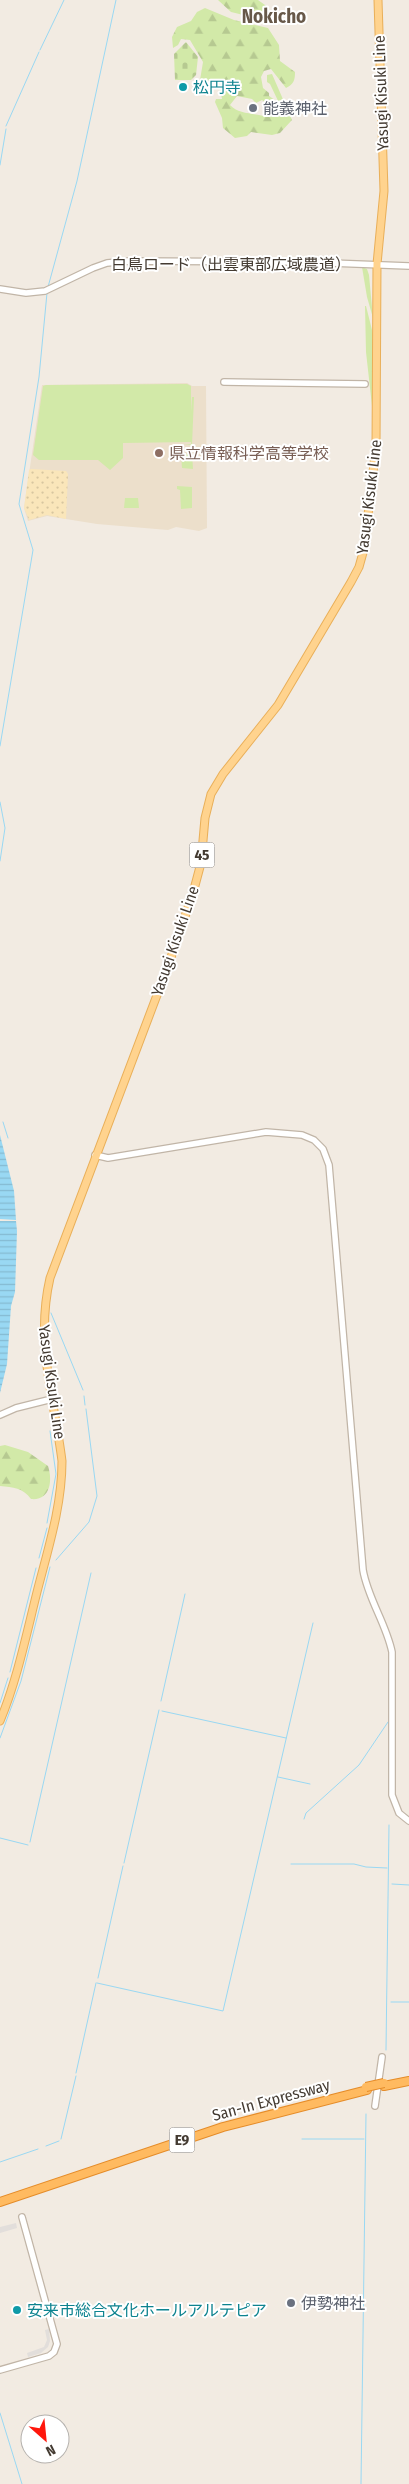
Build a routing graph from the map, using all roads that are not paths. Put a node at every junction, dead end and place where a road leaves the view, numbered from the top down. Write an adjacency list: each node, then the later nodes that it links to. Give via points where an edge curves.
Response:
1 (378, 0): 2 (main road, Yasugi Kisuki Line / 45, via 384,191)
2 (377, 264): 3 (street, 白鳥ロード（出雲東部広域農道）); 4 (street, 白鳥ロード（出雲東部広域農道）, via 112,262 48,290 26,293); 7 (main road, Yasugi Kisuki Line / 45, via 376,447 362,559 278,705 211,794 201,863 193,893)
3 (409, 266)
4 (0, 290)
5 (224, 382): 6 (street)
6 (365, 384)
7 (95, 1155): 8 (main road, Yasugi Kisuki Line / 45, via 45,1300 43,1331); 11 (street, via 108,1158 266,1132 302,1135 314,1140 327,1156 363,1570 392,1652 393,1802)
8 (52, 1399): 9 (street); 10 (main road, Yasugi Kisuki Line / 45, via 62,1461 60,1500 16,1677)
9 (0, 1415)
10 (0, 1721)
11 (409, 1821)
12 (382, 2057): 14 (street)
13 (409, 2080): 15 (highway, San-In Expressway / E9, bridge, via 222,2124)
14 (376, 2106)
15 (0, 2201)
16 (22, 2217): 17 (street, via 57,2344 49,2356)
17 (0, 2370)

